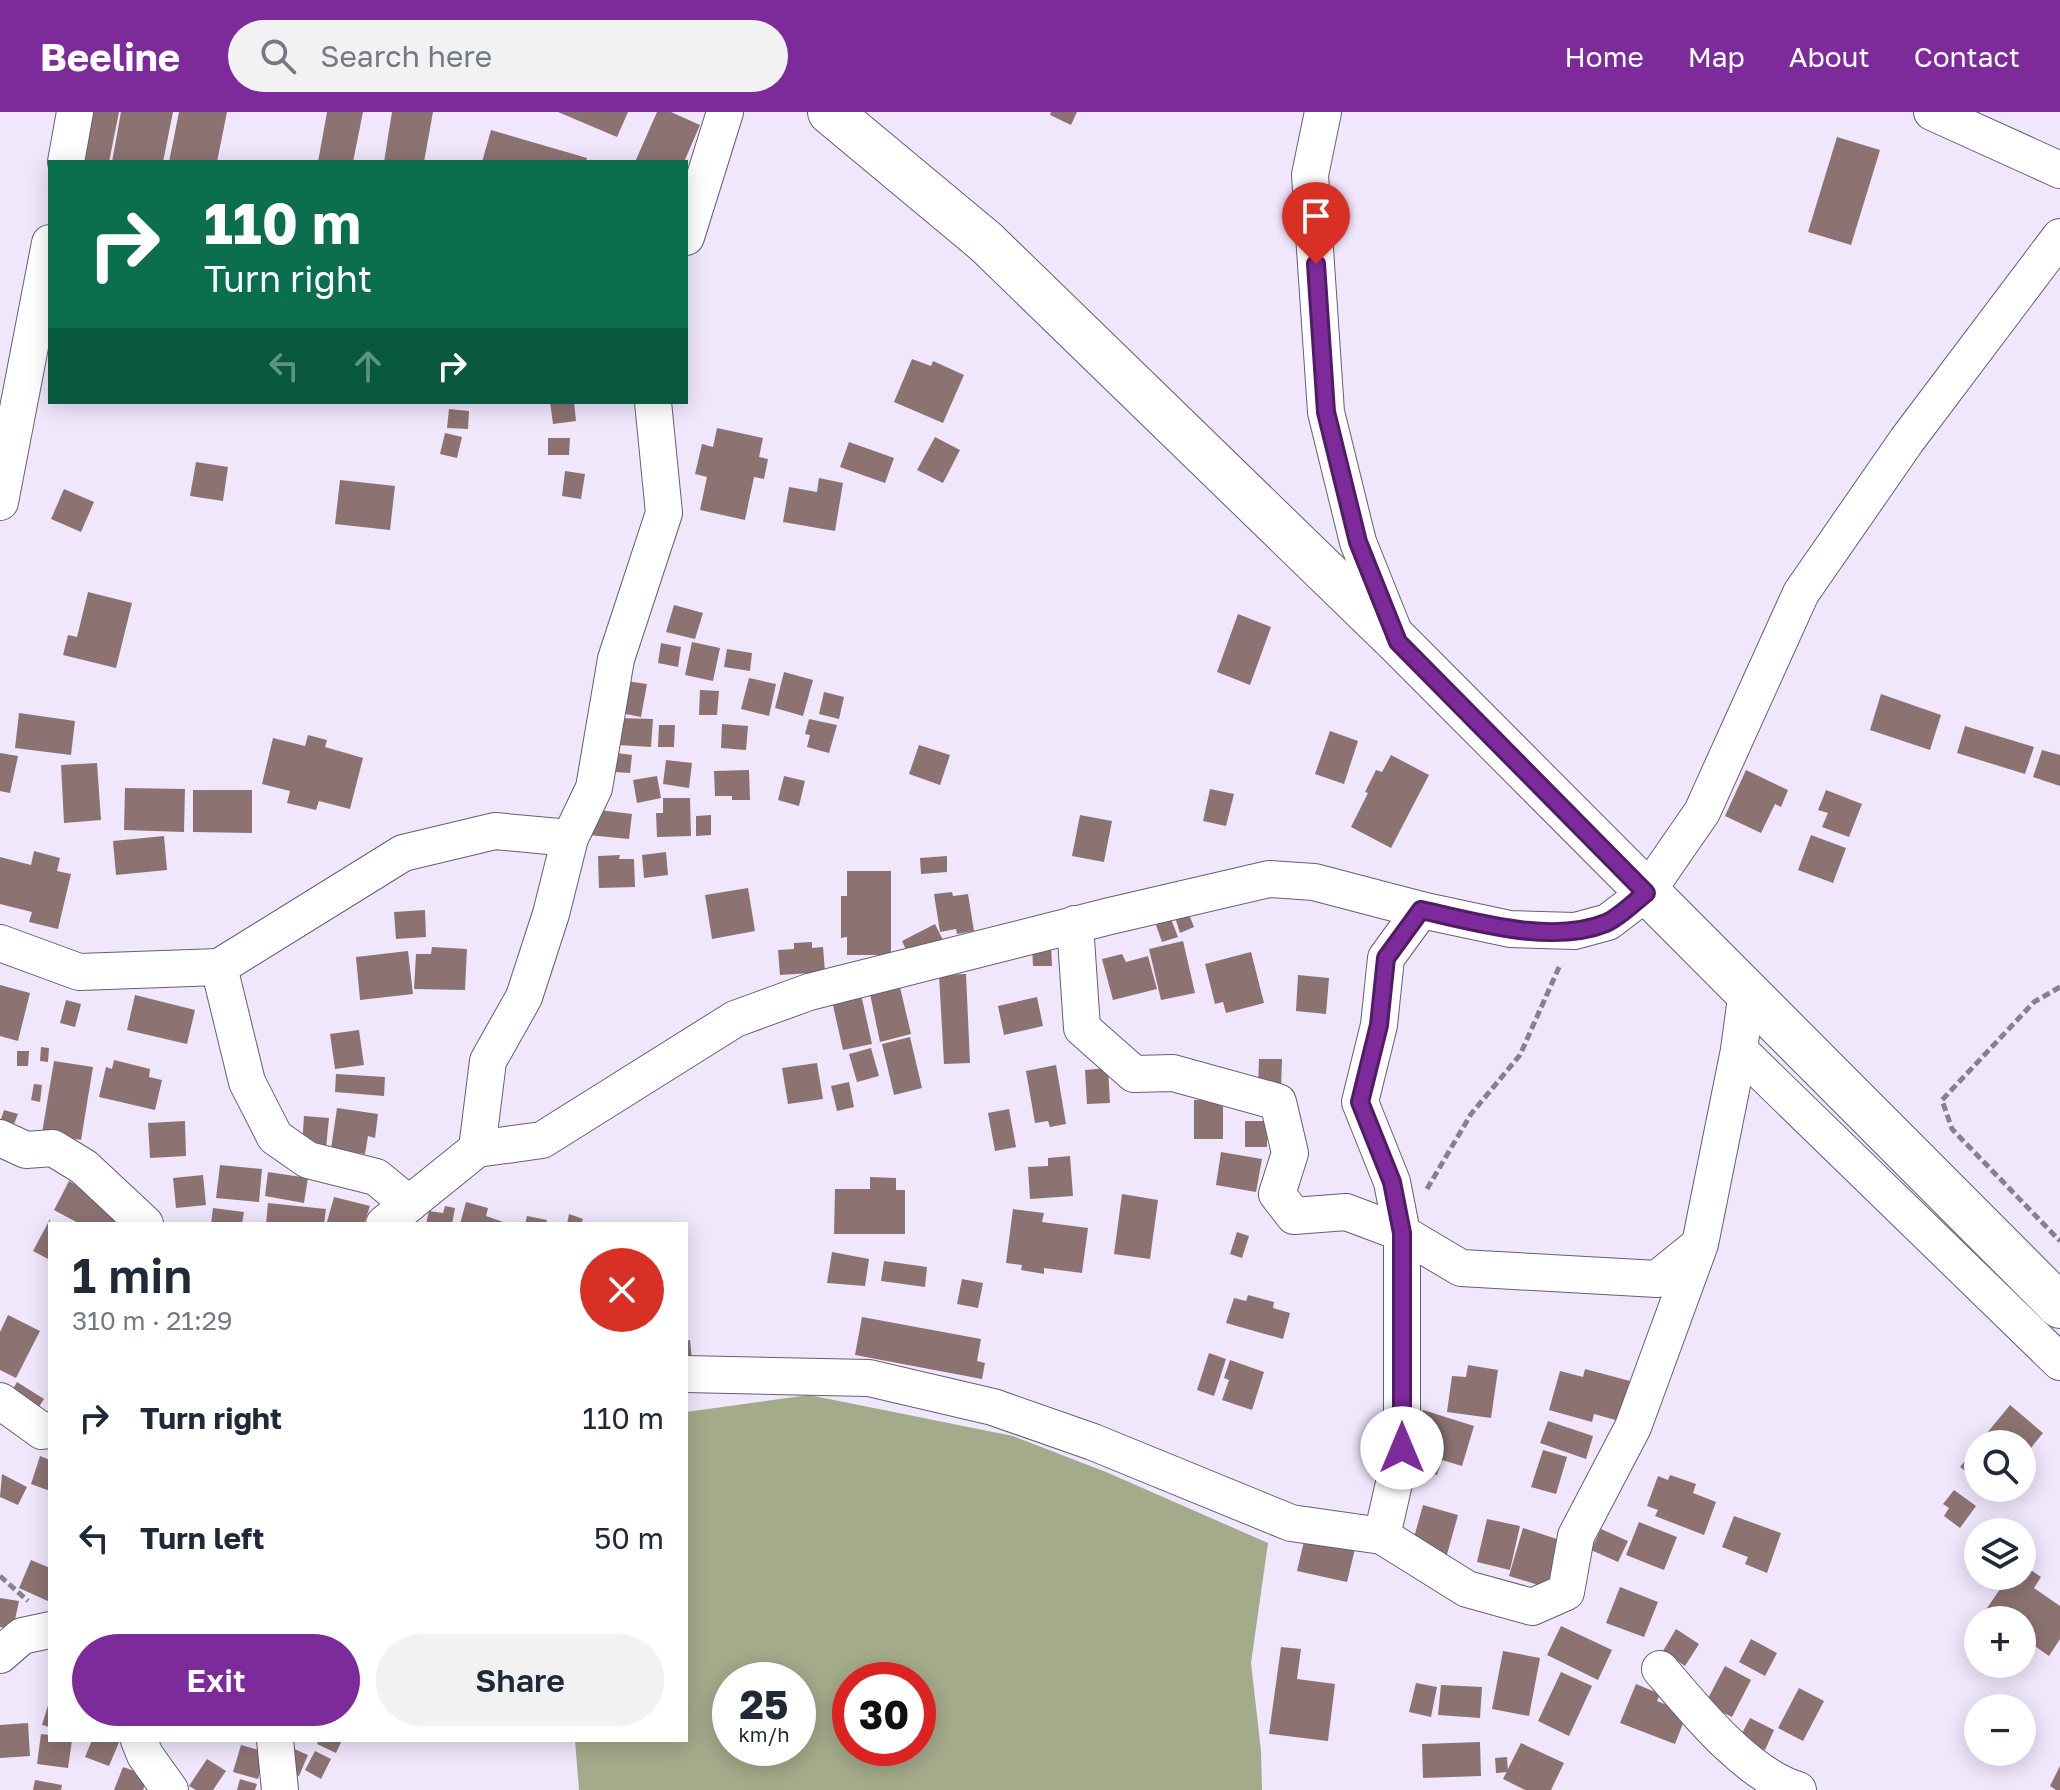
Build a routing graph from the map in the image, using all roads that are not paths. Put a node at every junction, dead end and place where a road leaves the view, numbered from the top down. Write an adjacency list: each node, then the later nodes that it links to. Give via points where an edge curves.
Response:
1 (75, 112): 6 (street)
2 (725, 112): 8 (street)
3 (830, 112): 13 (main road, via 986,242)
4 (1323, 112): 13 (street, via 1310,175 1326,412 1358,542)
5 (1932, 112): 7 (street)
6 (66, 160)
7 (2060, 170)
8 (688, 231)
9 (2060, 237): 15 (street, via 1907,440 1801,593 1702,812)
10 (48, 253): 12 (street)
11 (653, 404): 14 (street, via 664,513 616,659 594,788)
12 (0, 502)
13 (1398, 642): 15 (main road)
14 (570, 838): 19 (street, via 495,831 403,853); 23 (street, via 524,997 488,1061)
15 (1646, 893): 16 (street, via 1608,922 1575,931 1510,929); 20 (main road)
16 (1421, 910): 17 (street, via 1314,882 1269,879); 26 (street, via 1386,958 1379,1025 1360,1102 1392,1182)
17 (1075, 924): 23 (street, via 809,992 735,1019 542,1140); 26 (street, via 1082,1028 1134,1074 1173,1073 1278,1102 1290,1153 1277,1194 1294,1216 1346,1212)
18 (0, 943): 19 (street, via 79,972)
19 (219, 967): 24 (street, via 247,1082 275,1137 308,1160 376,1177)
20 (1747, 990): 21 (street); 28 (main road)
21 (1739, 1050): 27 (street); 29 (street)
22 (0, 1138): 25 (street, via 26,1150 53,1148 84,1167)
23 (477, 1149): 24 (street)
24 (396, 1214)
25 (143, 1222)
26 (1402, 1233): 27 (street, via 1461,1268 1657,1279); 33 (street, via 1402,1448)
27 (1700, 1244): 33 (street, via 1633,1427 1576,1536 1566,1592 1532,1607 1467,1589)
28 (2060, 1306)
29 (2060, 1362)
30 (688, 1374): 33 (street, via 869,1378 993,1407 1291,1523)
31 (0, 1401): 32 (street)
32 (48, 1430)
33 (1382, 1536)
34 (48, 1630): 35 (street, via 22,1636)
35 (0, 1655)
36 (1660, 1669): 41 (street, via 1710,1729 1779,1785)
37 (140, 1742): 39 (street)
38 (275, 1742): 40 (street)
39 (170, 1790)
40 (280, 1790)
41 (1798, 1790)

